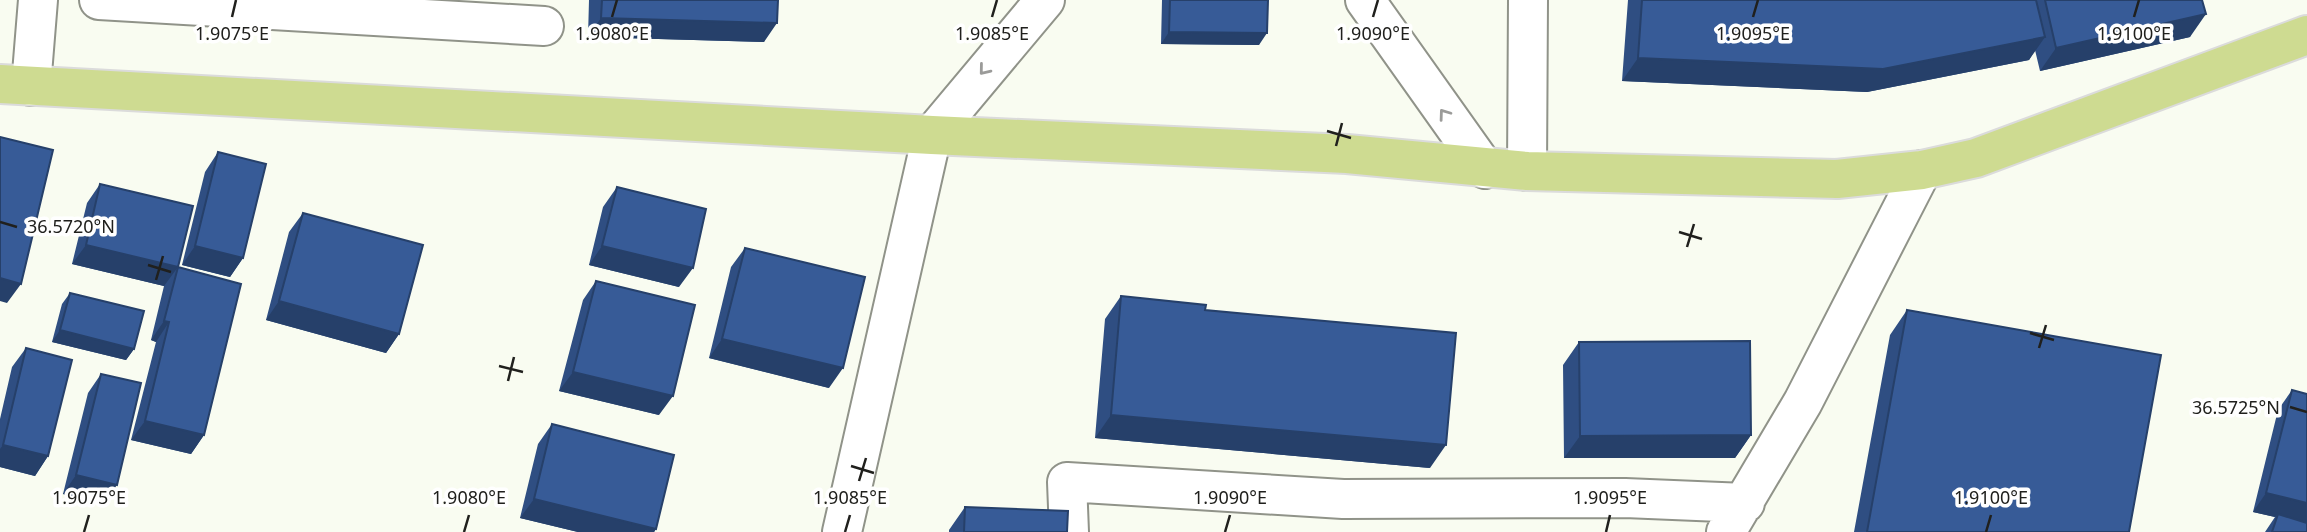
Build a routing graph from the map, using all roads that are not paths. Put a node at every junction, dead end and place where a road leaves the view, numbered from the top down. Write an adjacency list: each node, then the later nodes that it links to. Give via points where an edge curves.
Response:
1 (38, 0): 8 (street)
2 (99, 0): 6 (street)
3 (1045, 0): 9 (street, one-way to 9)
4 (1365, 0): 10 (street, one-way to 4)
5 (1528, 0): 12 (street)
6 (544, 26)
7 (2307, 35): 11 (main road, via 1976,158)
8 (16, 85): 9 (main road)
9 (932, 135): 10 (main road, via 1347,154); 14 (street)
10 (1485, 169): 12 (main road)
11 (1922, 170): 12 (main road, via 1837,179); 13 (street, via 1802,402)
12 (1527, 171)
13 (1735, 517): 15 (street, via 1625,498 1343,499 1067,482)
14 (842, 532)
15 (1069, 532)

